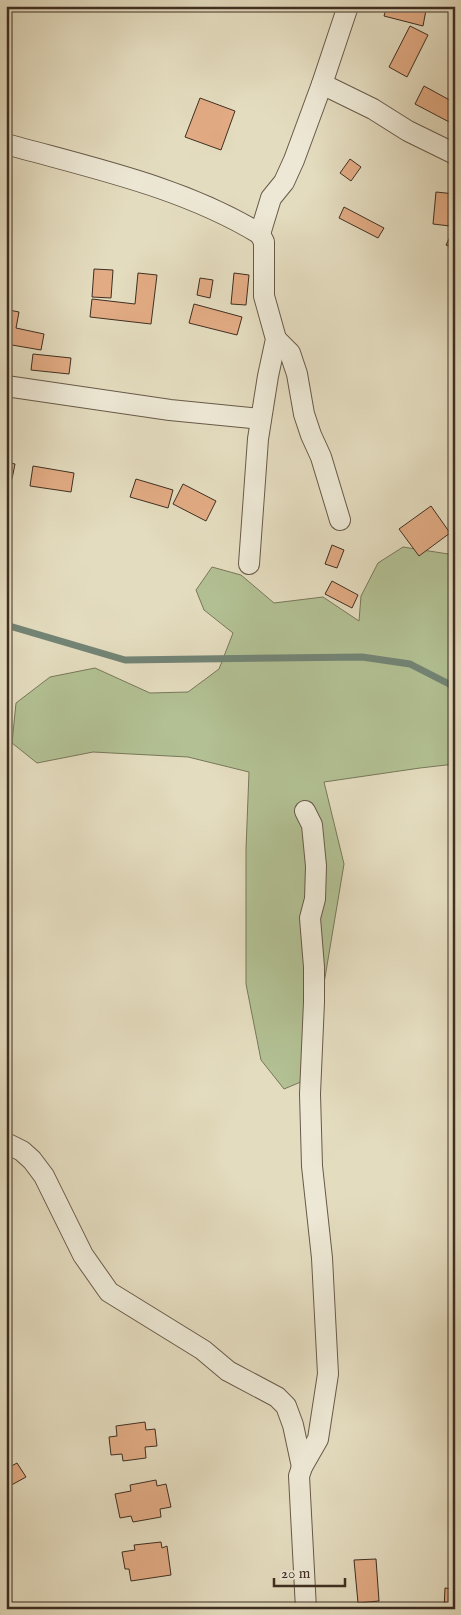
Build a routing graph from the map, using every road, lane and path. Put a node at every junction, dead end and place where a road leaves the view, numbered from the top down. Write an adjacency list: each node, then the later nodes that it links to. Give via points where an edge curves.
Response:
1 (348, 6): 2 (street)
2 (322, 84): 4 (street); 5 (street, via 284,182 271,198)
3 (6, 144): 5 (street, via 160,187 234,218)
4 (455, 154)
5 (260, 234): 6 (street, via 264,242 264,296)
6 (276, 339): 8 (street); 9 (street, via 290,353 310,435 321,457)
7 (6, 386): 8 (street)
8 (261, 420): 10 (street)
9 (340, 520)
10 (249, 564)
11 (305, 811): 13 (street, via 312,825 316,866 315,899 310,918 314,1002 310,1094 312,1166 322,1258 328,1374 318,1439)
12 (6, 1143): 13 (street, via 22,1151 40,1171 83,1255 110,1292 203,1350 228,1371 277,1397 286,1406)
13 (302, 1467): 14 (street, via 299,1476)
14 (306, 1609)

